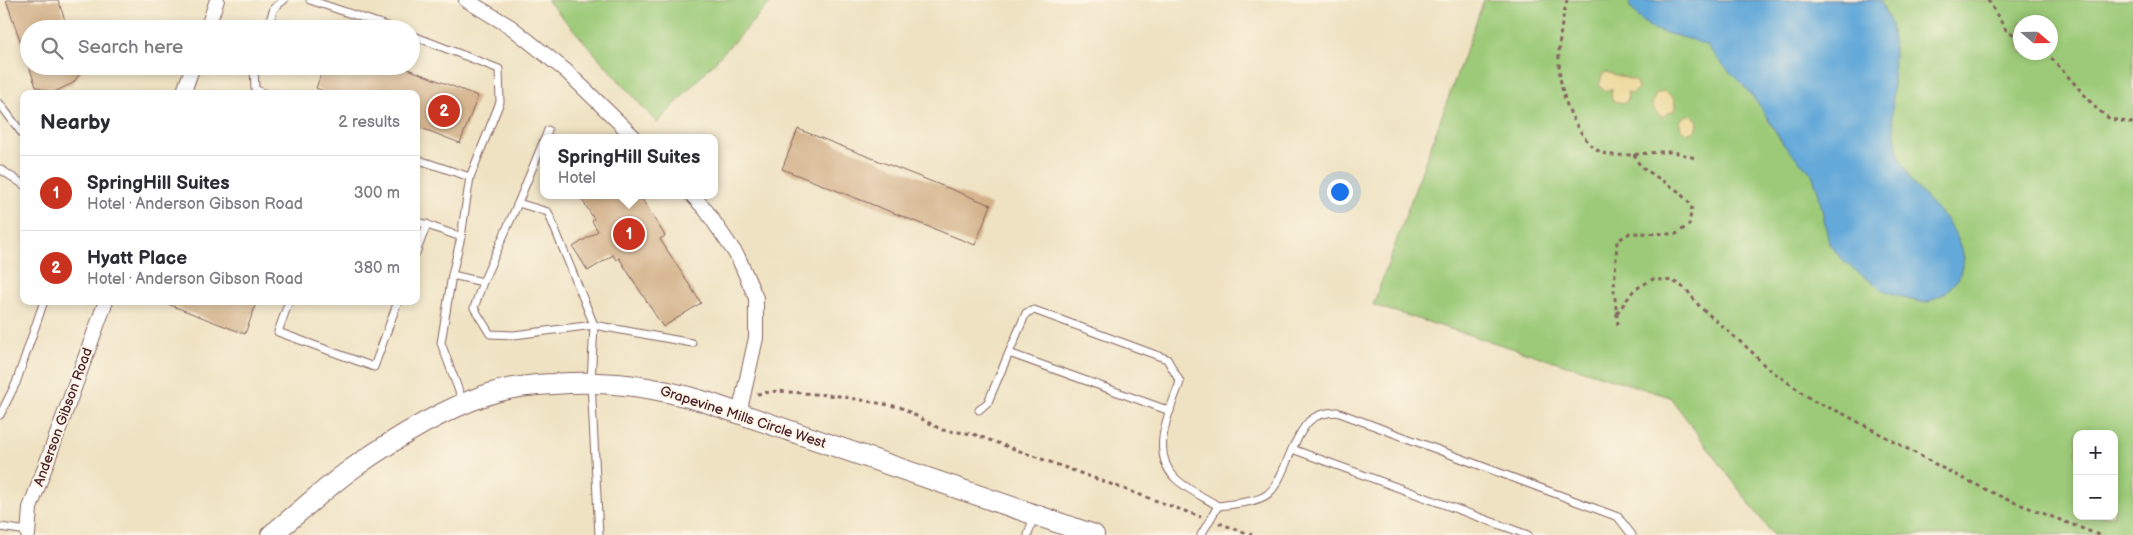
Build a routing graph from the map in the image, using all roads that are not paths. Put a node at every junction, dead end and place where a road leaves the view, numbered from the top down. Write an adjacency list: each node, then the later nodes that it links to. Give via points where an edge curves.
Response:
1 (217, 0): 5 (street)
2 (284, 0): 6 (lane, via 274,8)
3 (310, 0): 7 (lane)
4 (472, 2): 17 (street, via 511,27 566,71)
5 (209, 20)
6 (270, 20)
7 (369, 20)
8 (420, 39): 21 (lane, via 499,70 500,102)
9 (190, 75): 11 (street)
10 (254, 75): 12 (lane)
11 (184, 90)
12 (257, 90)
13 (0, 104): 15 (lane)
14 (548, 130): 16 (lane)
15 (20, 131)
16 (546, 134)
17 (631, 134)
18 (540, 149): 24 (lane)
19 (420, 159): 21 (lane)
20 (0, 169): 22 (lane)
21 (470, 177): 27 (lane)
22 (20, 182)
23 (696, 199): 42 (street, via 738,257 756,298 756,338)
24 (518, 203): 30 (lane); 35 (lane, via 548,212)
25 (420, 221): 26 (lane)
26 (427, 224): 27 (lane); 28 (lane)
27 (461, 237): 29 (lane)
28 (420, 242)
29 (452, 275): 30 (lane); 39 (lane, via 441,343)
30 (483, 282): 35 (lane, via 474,308 490,334 514,335)
31 (43, 305): 43 (lane, via 16,383)
32 (105, 305): 48 (street, Anderson Gibson Road, via 30,508)
33 (288, 305): 34 (lane, via 278,332 374,367)
34 (397, 305)
35 (594, 325): 36 (lane); 38 (lane)
36 (692, 343)
37 (1008, 353): 40 (lane, via 988,402); 41 (lane); 41 (lane, via 1026,313 1034,310 1167,359 1180,382)
38 (591, 382): 39 (street, Grapevine Mills Circle West, via 518,386); 42 (street, Grapevine Mills Circle West, via 669,391); 50 (lane)
39 (464, 405): 49 (street, Grapevine Mills Circle West, via 421,424 353,468)
40 (980, 410)
41 (1170, 411): 45 (lane, via 1162,446 1164,461 1175,478)
42 (740, 414): 46 (street, Grapevine Mills Circle West)
43 (0, 415)
44 (1292, 449): 45 (lane, via 1277,486 1270,493 1257,501); 54 (lane); 55 (lane, via 1306,423 1321,413 1336,412 1618,517)
45 (1218, 506): 53 (lane)
46 (1034, 515): 51 (lane); 52 (street, Grapevine Mills Circle West)
47 (0, 527): 48 (lane)
48 (28, 533)
49 (271, 535)
50 (599, 535)
51 (1028, 535)
52 (1094, 535)
53 (1201, 535)
54 (1528, 535)
55 (1632, 535)

